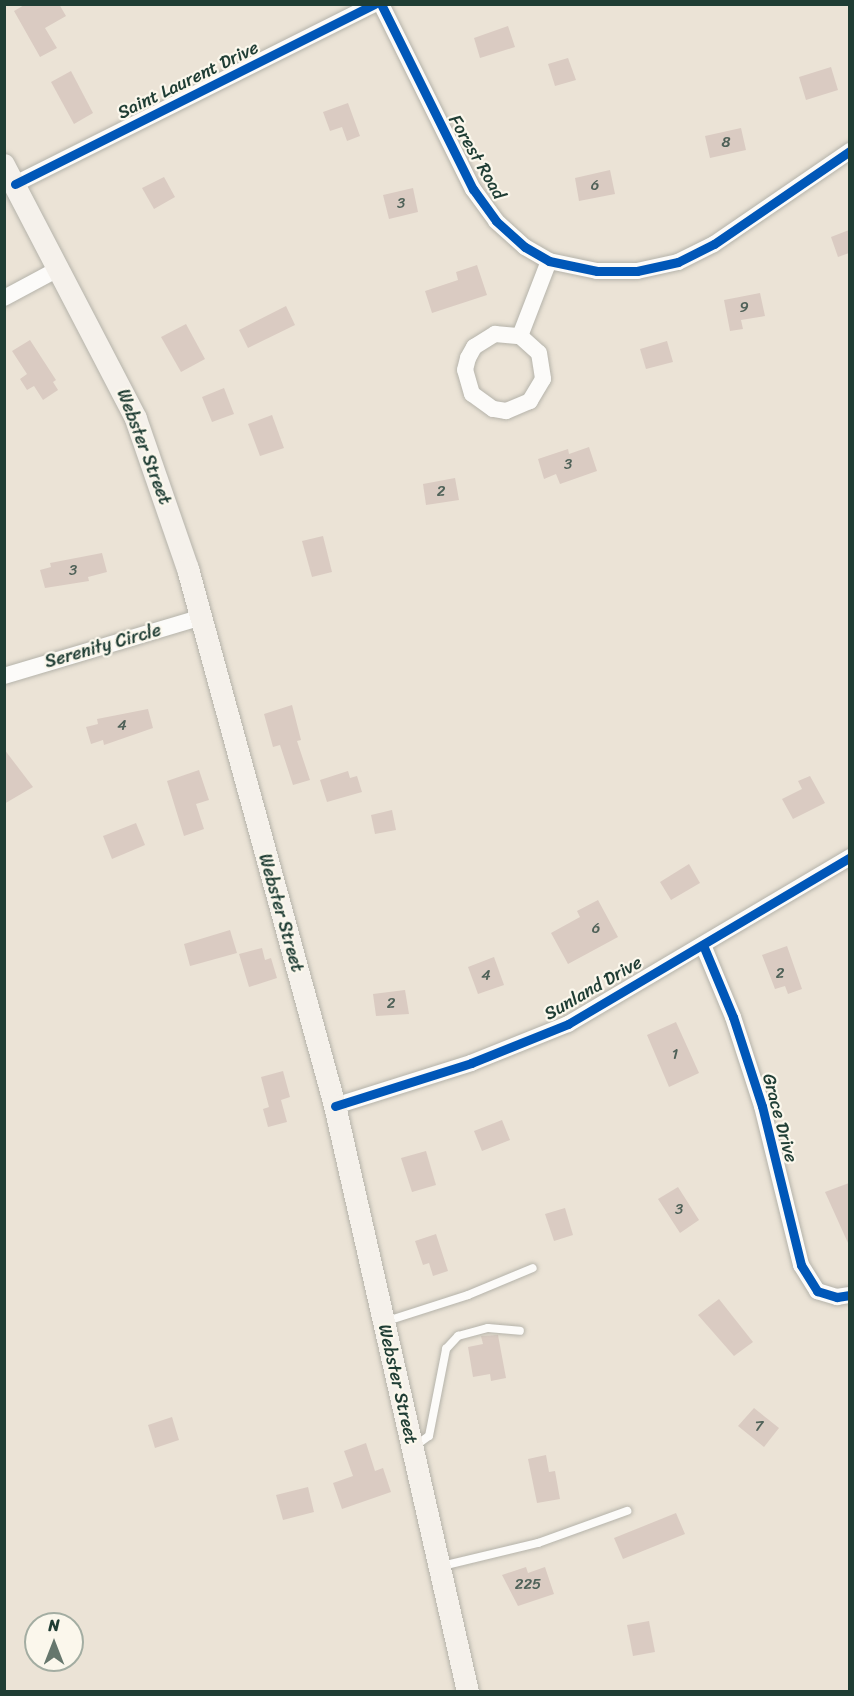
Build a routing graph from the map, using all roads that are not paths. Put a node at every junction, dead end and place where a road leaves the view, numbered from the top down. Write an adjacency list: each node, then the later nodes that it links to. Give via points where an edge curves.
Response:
1 (375, 4): 4 (street, Saint Laurent Drive)
2 (381, 4): 5 (street, Forest Road, via 473,189 496,221 525,247)
3 (849, 151): 5 (street, Forest Road, via 714,244 678,262 637,272 597,271)
4 (10, 175): 6 (main road, Webster Street)
5 (549, 261): 8 (street)
6 (60, 268): 7 (street); 9 (main road, Webster Street, via 136,419 158,474)
7 (4, 298)
8 (520, 336): 8 (street, via 539,353 543,366 541,385 530,401 519,408 493,409 472,394 466,377 468,358 474,347 495,334)
9 (202, 617): 10 (street, Serenity Circle); 13 (main road, Webster Street)
10 (4, 676)
11 (849, 857): 12 (street, Sunland Drive)
12 (703, 945): 13 (street, Sunland Drive, via 526,1044); 15 (street, Grace Drive, via 733,1017 762,1106 801,1265 812,1285 826,1295)
13 (334, 1106): 16 (main road, Webster Street)
14 (532, 1268): 16 (lane, via 468,1295)
15 (849, 1295)
16 (384, 1322): 18 (main road, Webster Street)
17 (520, 1331): 18 (lane, via 488,1328 458,1336 452,1342 446,1349 429,1436)
18 (412, 1448): 20 (main road, Webster Street)
19 (627, 1511): 20 (lane, via 538,1543)
20 (439, 1567): 21 (main road, Webster Street)
21 (468, 1692)

